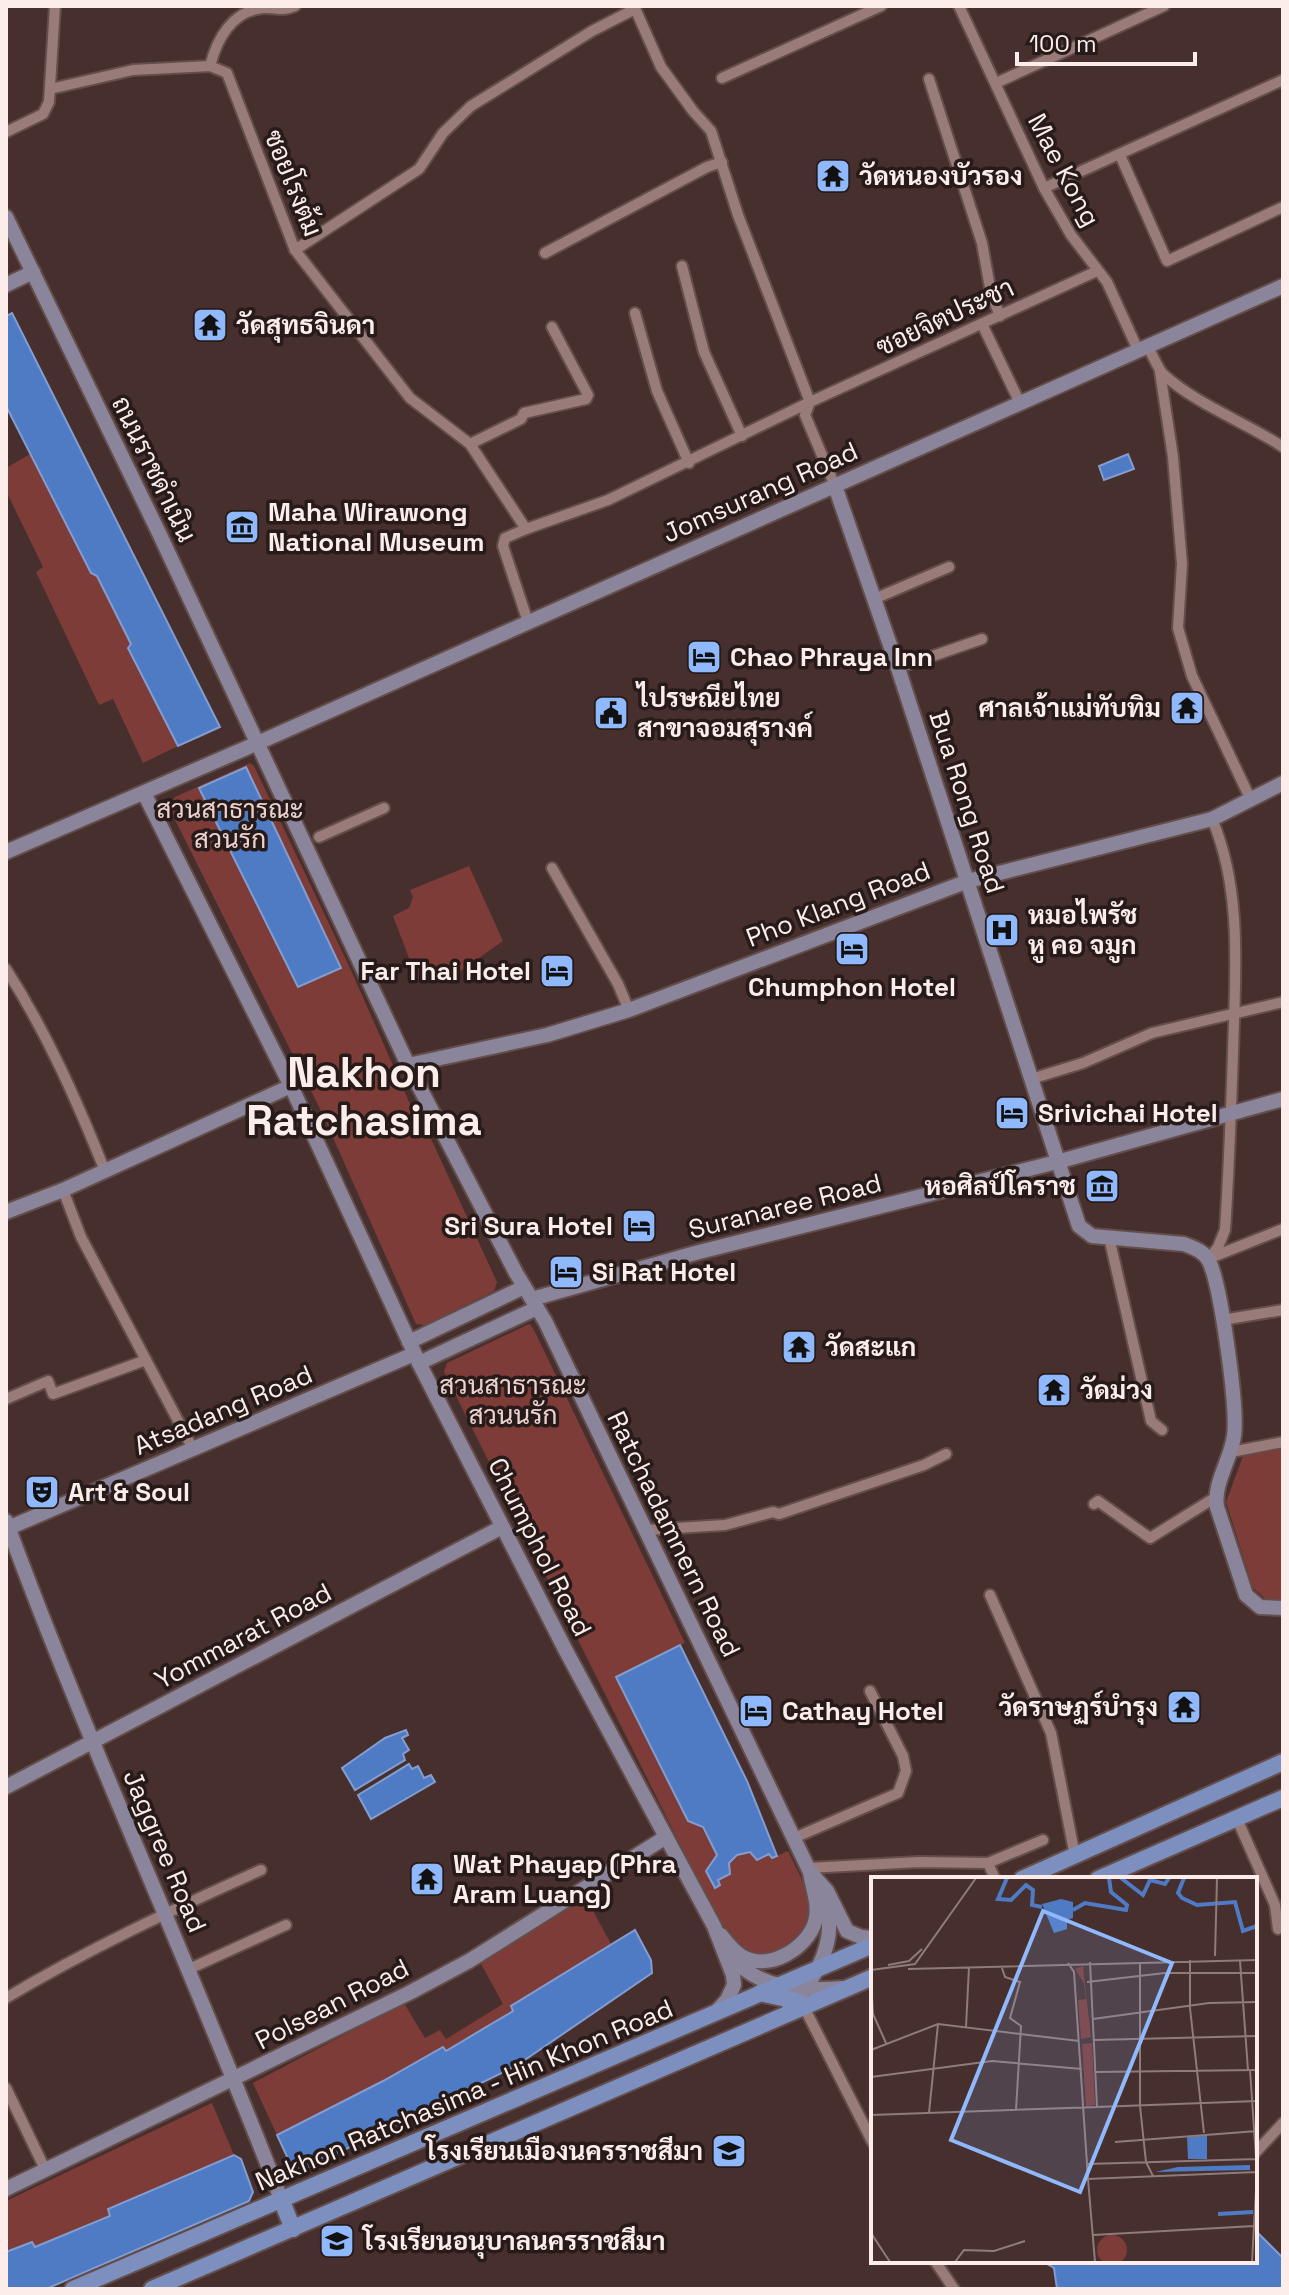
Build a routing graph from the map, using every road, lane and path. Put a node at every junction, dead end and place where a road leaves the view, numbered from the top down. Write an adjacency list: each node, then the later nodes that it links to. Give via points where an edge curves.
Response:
1 (55, 6): 12 (street)
2 (295, 6): 7 (street, via 246,13 225,29)
3 (881, 6): 8 (street)
4 (959, 6): 11 (street, Mae Kong)
5 (1164, 6): 11 (street)
6 (634, 8): 15 (street, Bua Rong Road, via 661,67 711,131); 19 (street, via 471,106 443,133 419,169)
7 (210, 66): 12 (street, via 133,70); 19 (street, ซอยโรงต้ม, via 227,73)
8 (722, 78)
9 (929, 79): 27 (street)
10 (1283, 80): 14 (street)
11 (996, 83): 16 (street, Mae Kong)
12 (50, 89): 13 (street, via 43,114)
13 (6, 132)
14 (1120, 155): 16 (street); 17 (street, via 1167,261)
15 (722, 162): 20 (street); 32 (street, Bua Rong Road)
16 (1044, 188): 22 (street, Mae Kong)
17 (1283, 207)
18 (6, 217): 23 (main road, ถนนราชดำเนิน)
19 (295, 250): 35 (street, ซอยโรงต้ม, via 410,398)
20 (545, 253)
21 (682, 266): 34 (street, via 704,352)
22 (1097, 271): 27 (street, ซอยจิตประชา); 30 (street, Mae Kong)
23 (33, 272): 24 (main road); 45 (main road, ถนนราชดำเนิน)
24 (6, 285)
25 (1283, 286): 30 (main road, Jomsurang Road)
26 (635, 313): 37 (street, via 657,391)
27 (1000, 316): 28 (street, ซอยจิตประชา)
28 (982, 324): 32 (street, ซอยจิตประชา); 33 (street)
29 (552, 327): 35 (street, via 586,399 524,413)
30 (1143, 348): 31 (street, Mae Kong); 33 (main road, Jomsurang Road)
31 (1160, 372): 36 (street); 48 (street, via 1182,564 1178,628 1192,676)
32 (810, 402): 34 (street); 38 (street, Bua Rong Road, via 805,415)
33 (1020, 403): 38 (main road, Jomsurang Road)
34 (742, 436): 37 (street)
35 (470, 444): 39 (street, ซอยโรงต้ม)
36 (1283, 447)
37 (689, 463): 39 (street)
38 (835, 486): 41 (main road, Bua Rong Road); 42 (main road, Jomsurang Road)
39 (526, 529): 42 (street, via 505,538 503,546)
40 (949, 567): 41 (street)
41 (874, 599): 44 (main road, Bua Rong Road)
42 (528, 622): 45 (main road, Jomsurang Road)
43 (982, 639): 44 (street)
44 (898, 668): 54 (main road, Bua Rong Road)
45 (257, 743): 47 (main road, Jomsurang Road); 59 (main road, Ratchadamnern Road)
46 (1283, 783): 48 (main road, Pho Klang Road)
47 (144, 793): 52 (main road, Jomsurang Road); 61 (main road, Chumphol Road)
48 (1251, 800): 50 (main road, Pho Klang Road)
49 (384, 808): 51 (street)
50 (1212, 819): 54 (main road, Pho Klang Road); 58 (street, via 1230,878)
51 (319, 837)
52 (6, 852)
53 (552, 868): 57 (street)
54 (968, 881): 57 (main road, Pho Klang Road); 60 (main road, Bua Rong Road)
55 (6, 969): 65 (street, via 74,1095)
56 (1283, 1002): 58 (street)
57 (629, 1010): 59 (main road, Pho Klang Road, via 547,1035)
58 (1234, 1013): 60 (street, via 1152,1033); 63 (street)
59 (408, 1065): 71 (main road, Ratchadamnern Road)
60 (1031, 1079): 64 (main road, Bua Rong Road)
61 (291, 1086): 65 (main road); 74 (main road, Chumphol Road)
62 (1283, 1099): 63 (main road, Suranaree Road)
63 (1231, 1113): 64 (main road, Suranaree Road); 70 (street, via 1225,1230)
64 (1057, 1162): 69 (main road, Bua Rong Road, via 1079,1226 1092,1236); 71 (main road, Suranaree Road)
65 (105, 1171): 66 (main road)
66 (63, 1190): 67 (main road); 75 (street, via 81,1237)
67 (6, 1212)
68 (1283, 1229): 70 (street)
69 (1109, 1237): 70 (main road, Bua Rong Road, via 1184,1244); 77 (street, via 1151,1421)
70 (1209, 1259): 73 (main road)
71 (531, 1298): 74 (main road); 74 (main road); 86 (main road, Ratchadamnern Road)
72 (1283, 1310): 73 (street)
73 (1222, 1320): 80 (main road, via 1235,1416)
74 (414, 1353): 79 (main road, Atsadang Road); 85 (main road, Chumphol Road)
75 (146, 1360): 76 (street, via 53,1394 48,1381); 79 (street)
76 (6, 1399)
77 (1162, 1430)
78 (1283, 1442): 80 (street)
79 (193, 1449): 84 (main road, Atsadang Road)
80 (1231, 1452): 82 (main road)
81 (946, 1454): 86 (street, via 779,1514 725,1525)
82 (1216, 1497): 83 (street, via 1150,1538 1098,1501); 88 (main road, via 1246,1595 1260,1607)
83 (1094, 1504)
84 (7, 1526): 90 (main road, Jaggree Road)
85 (502, 1527): 90 (main road, Yommarat Road); 95 (main road, Chumphol Road)
86 (645, 1530): 96 (main road, Ratchadamnern Road)
87 (990, 1595): 98 (street, via 1051,1733)
88 (1283, 1608)
89 (870, 1691): 96 (street, via 903,1756 906,1771 898,1793)
90 (92, 1740): 92 (main road, Yommarat Road); 105 (main road, Jaggree Road)
91 (1283, 1762): 98 (main road)
92 (6, 1787)
93 (1283, 1798): 94 (main road)
94 (1237, 1819): 104 (main road); 108 (street, via 1275,1905)
95 (666, 1837): 107 (main road, Chumphol Road); 122 (main road, Polsean Road, via 469,1961)
96 (794, 1838): 101 (main road, Ratchadamnern Road)
97 (1043, 1840): 99 (street)
98 (1075, 1856): 103 (main road)
99 (988, 1863): 101 (street); 102 (street)
100 (261, 1870): 105 (street)
101 (809, 1870): 107 (main road, via 816,1916 793,1950 774,1959 748,1959); 109 (main road, Ratchadamnern Road, via 827,1891 847,1931); 113 (main road, via 830,1917 829,1938)
102 (994, 1877)
103 (1027, 1877)
104 (1103, 1877)
105 (166, 1913): 112 (main road, Jaggree Road); 118 (street)
106 (286, 1925): 112 (street)
107 (714, 1926): 115 (main road, via 739,1964); 120 (main road, Chumphol Road, via 734,1985)
108 (1278, 1929)
109 (871, 1938)
110 (871, 1946): 111 (main road, Nakhon Ratchasima - Hin Khon Road)
111 (838, 1960): 113 (main road, Nakhon Ratchasima - Hin Khon Road); 116 (main road)
112 (189, 1969): 122 (main road, Jaggree Road)
113 (816, 1970): 115 (main road, Nakhon Ratchasima - Hin Khon Road); 119 (main road)
114 (871, 1978): 116 (main road, Nakhon Ratchasima - Hin Khon Road)
115 (780, 1985): 117 (main road, Nakhon Ratchasima - Hin Khon Road); 119 (main road)
116 (849, 1987): 119 (main road, Nakhon Ratchasima - Hin Khon Road)
117 (760, 1993): 119 (main road); 120 (main road, Nakhon Ratchasima - Hin Khon Road); 121 (main road)
118 (6, 1998)
119 (802, 1999): 121 (main road, Nakhon Ratchasima - Hin Khon Road); 125 (street)
120 (714, 2014): 129 (main road, Nakhon Ratchasima - Hin Khon Road)
121 (772, 2022): 130 (main road, Nakhon Ratchasima - Hin Khon Road)
122 (235, 2080): 127 (main road, Polsean Road); 129 (main road, Jaggree Road)
123 (6, 2088): 127 (street)
124 (1283, 2123): 126 (street)
125 (871, 2139)
126 (1257, 2151)
127 (46, 2171): 128 (main road, Polsean Road)
128 (6, 2189)
129 (281, 2199): 130 (main road); 132 (main road, Nakhon Ratchasima - Hin Khon Road)
130 (293, 2229): 133 (main road, Nakhon Ratchasima - Hin Khon Road)
131 (936, 2263): 134 (street)
132 (73, 2289)
133 (152, 2289)
134 (954, 2289)

